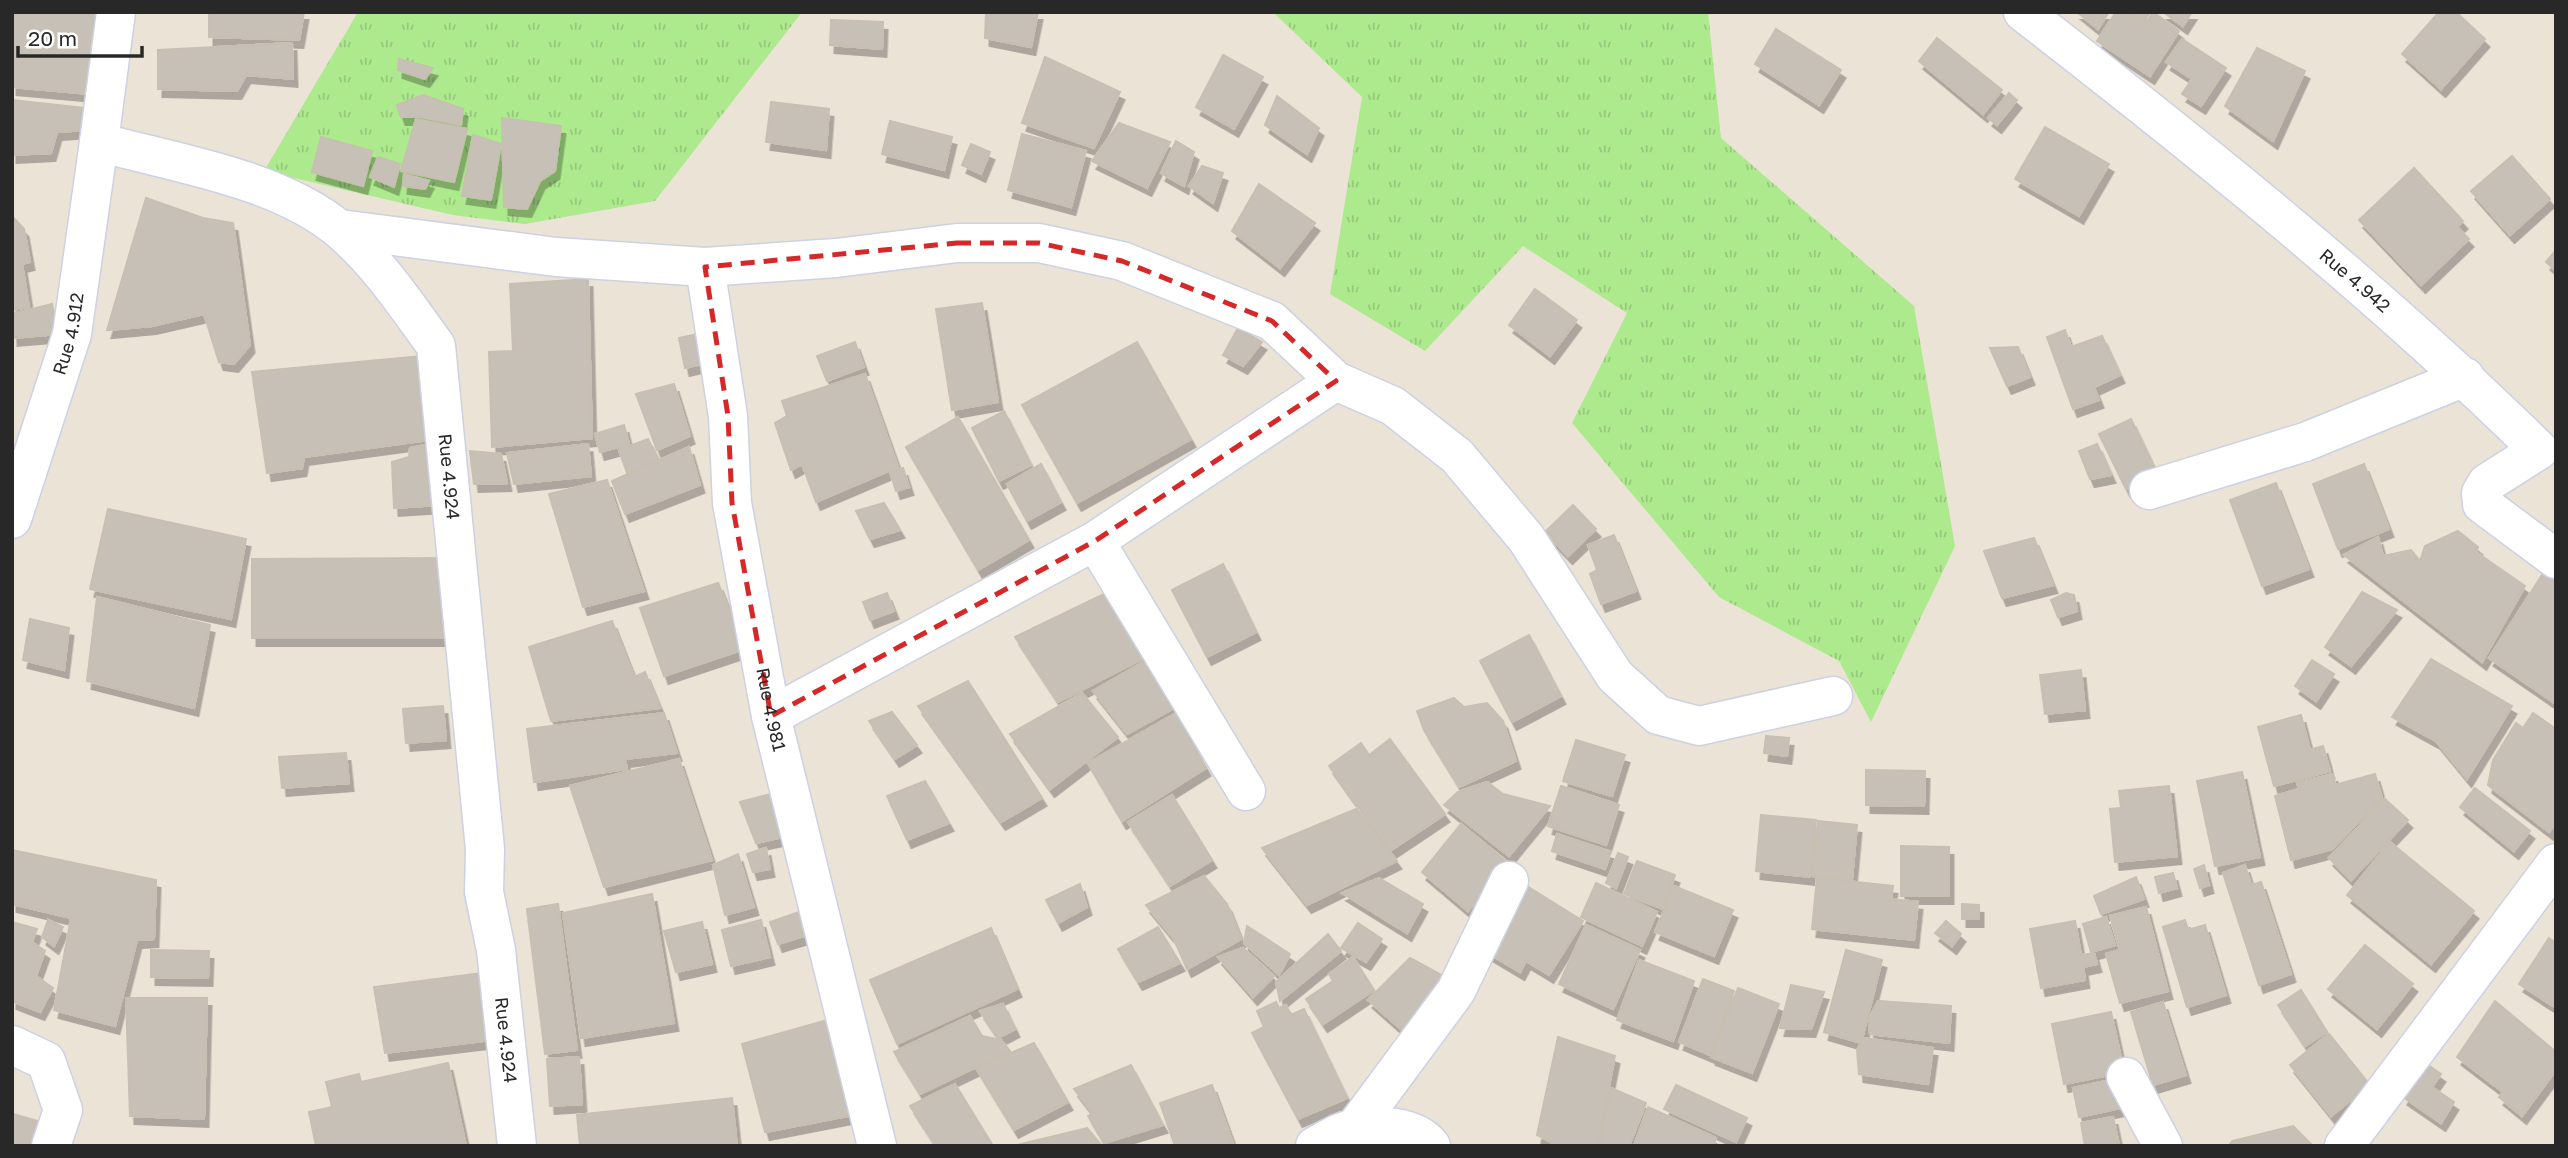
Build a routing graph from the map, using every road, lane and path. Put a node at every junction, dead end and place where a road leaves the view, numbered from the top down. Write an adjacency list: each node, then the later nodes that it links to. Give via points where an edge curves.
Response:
1 (116, 12): 3 (street)
2 (2023, 12): 6 (street, Rue 4.942, via 2187,140)
3 (99, 142): 4 (street, Rue 4.924, via 258,186); 10 (street, Rue 4.912, via 72,334)
4 (340, 229): 5 (street, via 556,257); 22 (street, Rue 4.924, via 394,288 436,346 485,849 484,892 496,950)
5 (705, 267): 7 (street, via 957,243 1039,243 1122,261 1272,321); 14 (street, Rue 4.981, via 728,416 732,503)
6 (2465, 377): 8 (street, Rue 4.942); 9 (street, via 2305,442)
7 (1336, 381): 11 (street); 13 (street, via 1393,406 1457,456 1525,538 1615,676 1658,715 1699,726)
8 (2550, 439): 12 (street, Rue 4.942, via 2487,483 2481,493 2482,504)
9 (2149, 490)
10 (12, 519)
11 (1096, 541): 14 (street); 15 (street)
12 (2556, 559)
13 (1833, 696)
14 (771, 716): 23 (street, Rue 4.981)
15 (1246, 791)
16 (2556, 863): 27 (street)
17 (1509, 881): 20 (street, via 1456,991)
18 (12, 1045): 21 (street, via 46,1061 63,1110)
19 (2126, 1077): 26 (street)
20 (1354, 1129): 24 (street); 25 (street, via 1385,1126 1424,1137)
21 (51, 1146)
22 (517, 1146)
23 (877, 1146)
24 (1315, 1146)
25 (1432, 1146)
26 (2163, 1146)
27 (2344, 1146)

